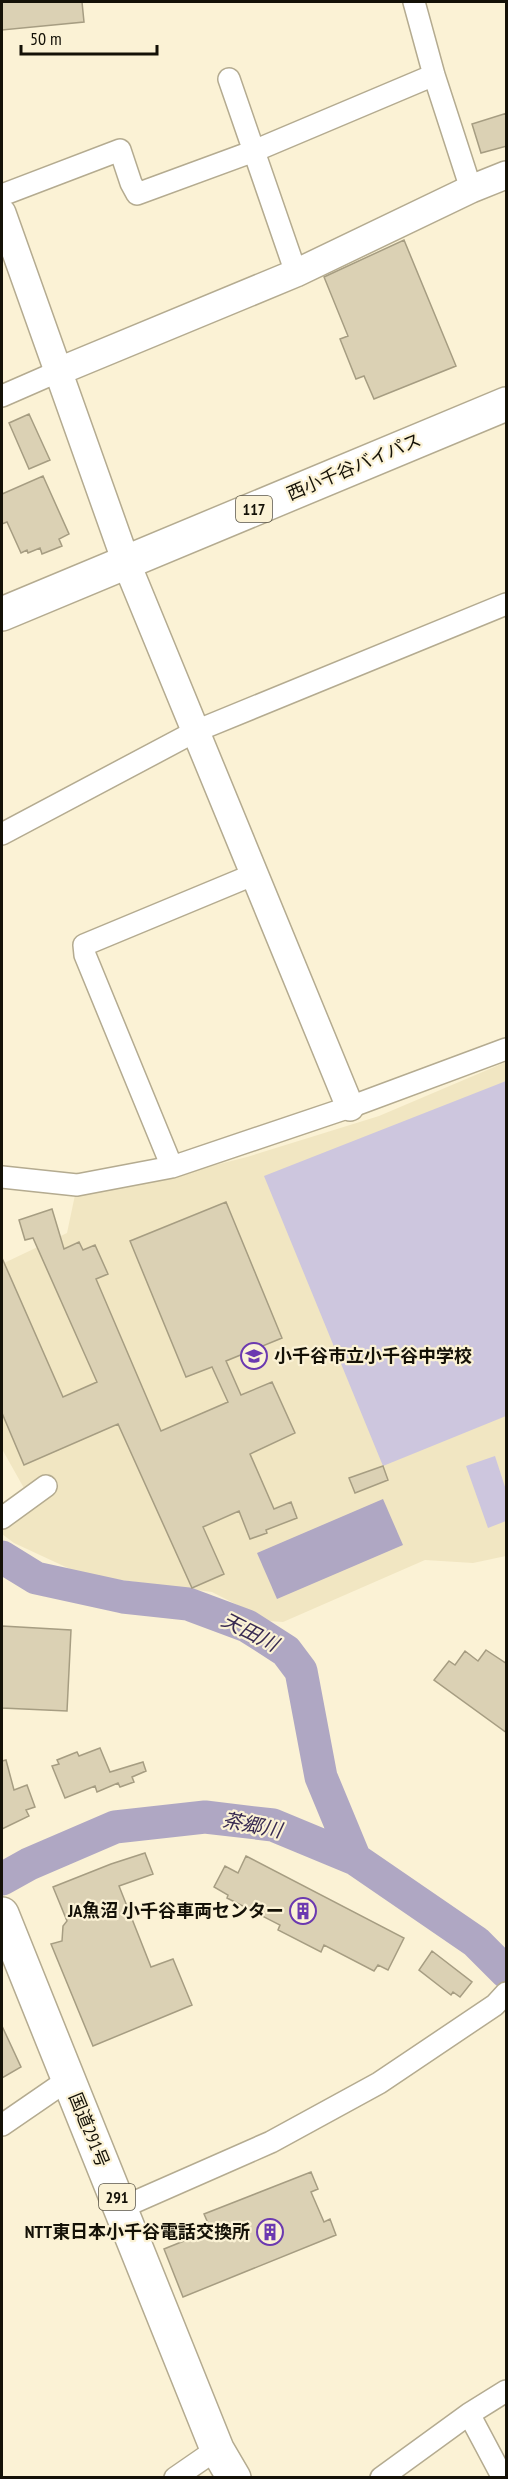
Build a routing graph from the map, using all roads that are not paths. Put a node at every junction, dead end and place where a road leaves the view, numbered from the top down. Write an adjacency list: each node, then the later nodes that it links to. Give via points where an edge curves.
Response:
1 (414, 2): 2 (street)
2 (434, 75): 4 (street); 6 (street)
3 (229, 79): 4 (street)
4 (254, 151): 7 (street, via 137,194 120,150); 9 (street)
5 (507, 175): 6 (street)
6 (471, 189): 9 (street)
7 (2, 195)
8 (2, 213): 10 (street)
9 (296, 273): 10 (street)
10 (57, 372): 11 (street); 13 (street)
11 (2, 396)
12 (507, 404): 13 (highway, 西小千谷バイパス / 117)
13 (126, 562): 15 (highway, 西小千谷バイパス / 117); 16 (street)
14 (507, 604): 16 (street)
15 (2, 614)
16 (196, 731): 17 (street); 18 (street)
17 (2, 834)
18 (255, 874): 20 (street); 21 (street, via 84,945)
19 (507, 1049): 20 (street)
20 (350, 1107): 21 (street)
21 (172, 1167): 22 (street, via 77,1185)
22 (2, 1178)
23 (46, 1486): 24 (street)
24 (2, 1518)
25 (2, 1914): 27 (highway, 国道291号 / 291)
26 (501, 1999): 29 (street, via 379,2083 271,2142)
27 (69, 2079): 28 (street); 29 (highway, 国道291号 / 291)
28 (2, 2125)
29 (122, 2208): 32 (highway, 国道291号 / 291)
30 (507, 2391): 31 (street)
31 (468, 2414): 35 (street); 36 (street)
32 (217, 2449): 33 (street); 34 (highway, 国道291号 / 291)
33 (175, 2478)
34 (234, 2478)
35 (381, 2478)
36 (503, 2478)

